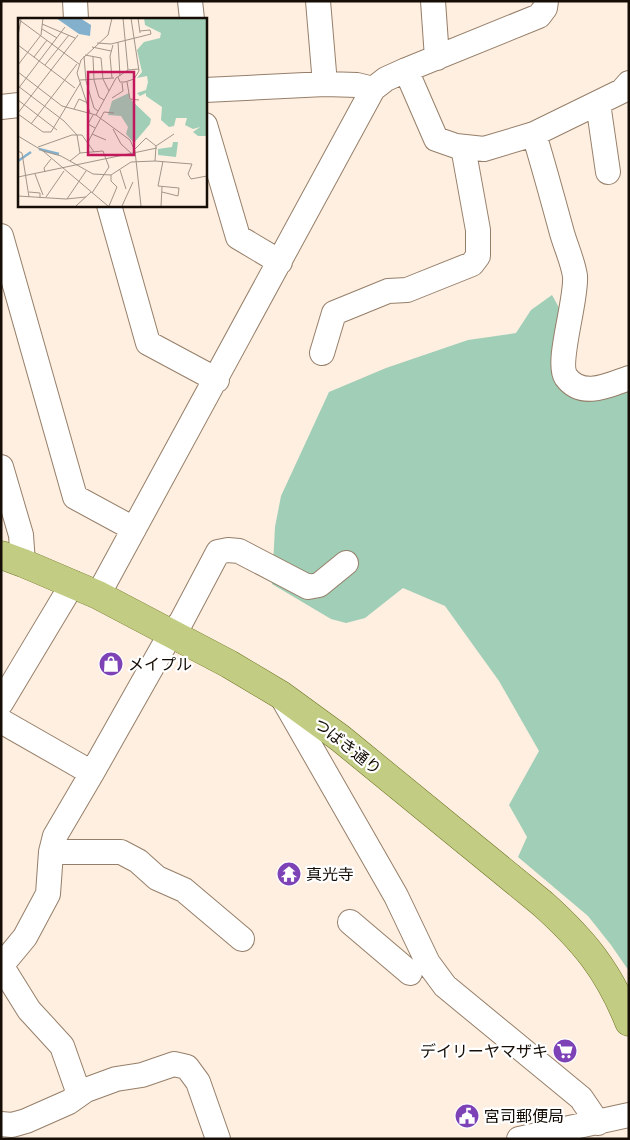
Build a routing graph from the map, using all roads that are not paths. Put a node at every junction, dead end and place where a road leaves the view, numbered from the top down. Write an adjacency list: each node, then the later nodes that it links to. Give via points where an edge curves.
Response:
1 (75, 1): 6 (street)
2 (190, 1): 7 (street)
3 (318, 1): 10 (street)
4 (433, 1): 8 (street)
5 (546, 1): 8 (street, via 539,16)
6 (76, 18)
7 (192, 18)
8 (438, 58): 9 (street)
9 (406, 70): 11 (street); 19 (street, via 436,139)
10 (324, 84): 11 (street); 13 (street)
11 (374, 89): 23 (street)
12 (626, 89): 14 (street)
13 (206, 90)
14 (598, 103): 18 (street); 20 (street)
15 (18, 105): 16 (street)
16 (1, 107)
17 (206, 128): 23 (street, via 238,237)
18 (534, 134): 19 (street, via 484,149); 25 (street, via 575,277 564,355 565,376 581,389 595,389)
19 (463, 147): 24 (street, via 478,230 478,256 472,264 407,290 388,291 334,313)
20 (608, 172)
21 (110, 206): 26 (street, via 148,343)
22 (1, 236): 28 (street, via 75,497)
23 (280, 262): 26 (street)
24 (322, 353)
25 (629, 378)
26 (217, 380): 28 (street)
27 (1, 468): 29 (street, via 21,535)
28 (134, 529): 32 (street)
29 (12, 559): 31 (main road, つばき通り)
30 (346, 563): 33 (street, via 319,585 308,587 239,551 218,552 181,622)
31 (73, 583): 32 (main road, つばき通り); 35 (street)
32 (98, 595): 33 (main road, つばき通り)
33 (171, 633): 34 (main road, つばき通り); 37 (street)
34 (281, 695): 42 (street, via 396,896); 43 (main road, つばき通り, via 340,738 572,930 605,972)
35 (1, 703)
36 (1, 721): 37 (street)
37 (92, 773): 38 (street, via 55,836)
38 (51, 852): 40 (street, via 121,852 158,878 184,890); 41 (street, via 48,894 25,937)
39 (350, 922): 42 (street)
40 (242, 938)
41 (1, 965): 44 (street, via 29,1010 62,1046)
42 (419, 968): 46 (street, via 581,1098)
43 (629, 1022)
44 (79, 1094): 48 (street); 49 (street, via 174,1064 187,1067 198,1082)
45 (629, 1115): 46 (street)
46 (598, 1122): 50 (street)
47 (1, 1124): 48 (street)
48 (27, 1130)
49 (218, 1139)
50 (519, 1139)

